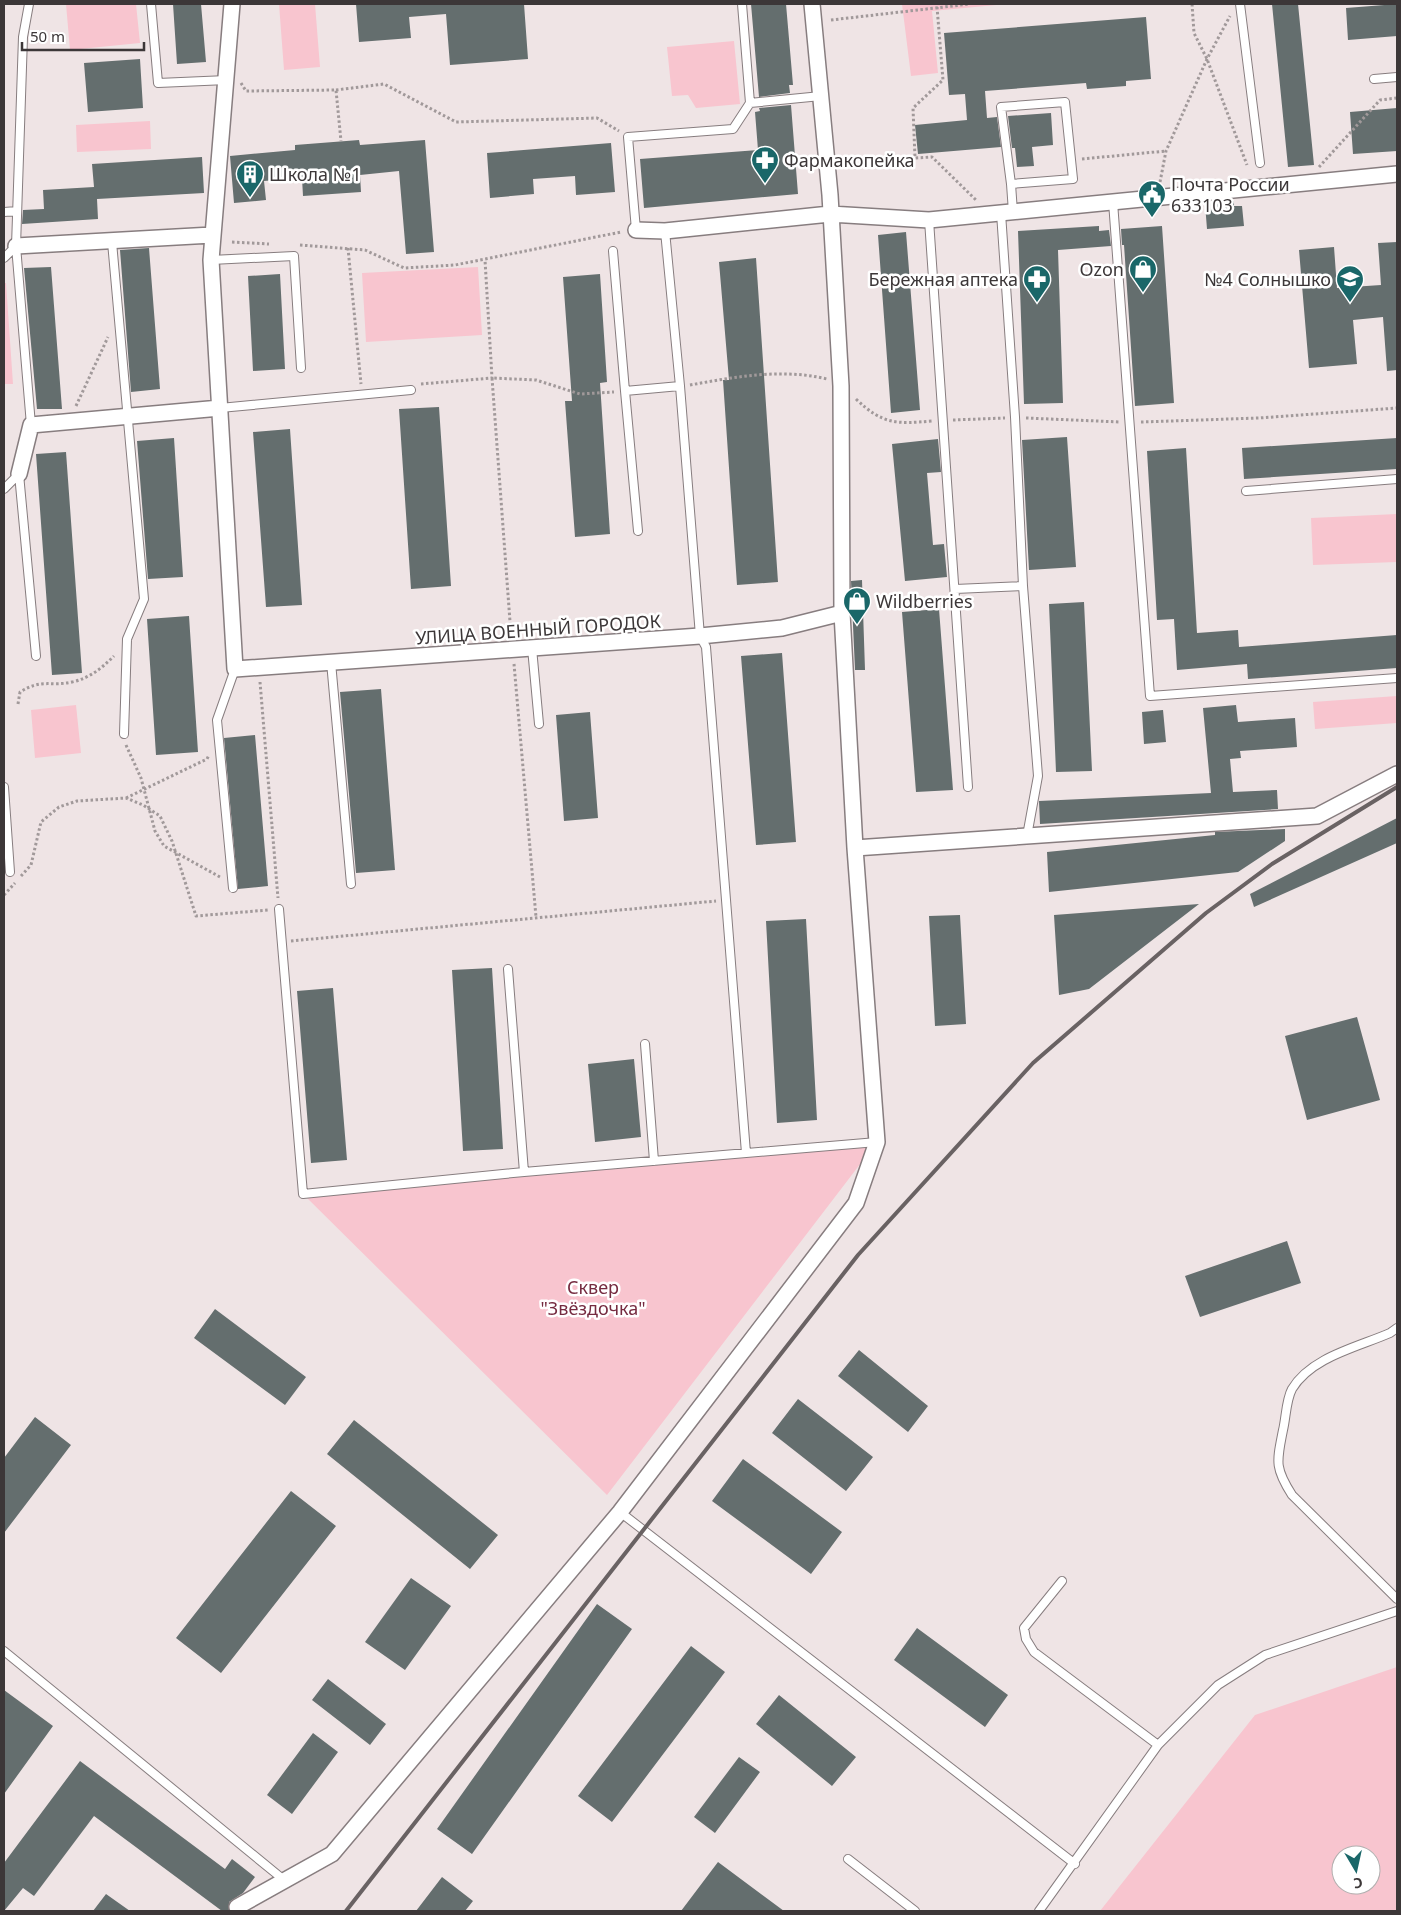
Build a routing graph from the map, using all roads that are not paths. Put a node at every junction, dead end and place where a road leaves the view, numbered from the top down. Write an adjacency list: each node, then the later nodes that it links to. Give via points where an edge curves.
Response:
1 (29, 4): 16 (lane, via 23,37)
2 (151, 4): 9 (lane, via 158,83)
3 (232, 4): 9 (street)
4 (742, 4): 11 (lane)
5 (812, 4): 10 (street)
6 (1240, 4): 12 (lane)
7 (1397, 78): 8 (lane)
8 (1374, 79)
9 (227, 80): 23 (street)
10 (821, 96): 11 (lane); 19 (street)
11 (750, 103): 21 (lane, via 733,129 628,136)
12 (1260, 163)
13 (1397, 174): 15 (street)
14 (1010, 184): 14 (lane, via 1073,179 1066,102 1001,107); 18 (lane)
15 (1113, 202): 18 (street); 49 (lane, via 1150,696)
16 (18, 210): 17 (lane); 25 (lane)
17 (4, 212)
18 (1007, 212): 20 (street); 41 (lane)
19 (830, 214): 20 (street); 22 (street); 43 (street, via 841,386)
20 (929, 220): 42 (lane)
21 (636, 230): 22 (street)
22 (665, 231): 30 (lane)
23 (212, 235): 24 (street); 28 (street)
24 (112, 242): 25 (street); 34 (lane)
25 (16, 246): 27 (lane); 35 (lane)
26 (612, 251): 32 (lane)
27 (4, 258)
28 (211, 260): 29 (lane, via 294,256); 33 (street)
29 (300, 368)
30 (680, 386): 32 (lane); 44 (lane)
31 (414, 387): 33 (lane)
32 (625, 391): 40 (lane)
33 (220, 408): 34 (street); 48 (street)
34 (128, 417): 35 (street); 51 (lane, via 144,599 127,639)
35 (31, 424): 36 (street)
36 (19, 474): 38 (lane); 46 (lane)
37 (1397, 479): 39 (lane)
38 (4, 489)
39 (1246, 491)
40 (638, 531)
41 (1023, 586): 42 (lane); 55 (lane, via 1038,776)
42 (955, 589): 54 (lane)
43 (842, 613): 44 (street, УЛИЦА ВОЕННЫЙ ГОРОДОК, via 782,628); 56 (street)
44 (700, 636): 45 (street, УЛИЦА ВОЕННЫЙ ГОРОДОК); 64 (lane, via 706,647)
45 (532, 648): 47 (street, УЛИЦА ВОЕННЫЙ ГОРОДОК); 50 (lane)
46 (36, 656)
47 (331, 662): 48 (street, УЛИЦА ВОЕННЫЙ ГОРОДОК); 58 (lane)
48 (234, 669): 59 (lane, via 217,720)
49 (1397, 678)
50 (539, 724)
51 (124, 734)
52 (1397, 774): 55 (street, via 1317,816)
53 (4, 787): 57 (lane)
54 (968, 787)
55 (1027, 836): 56 (street)
56 (855, 848): 63 (street)
57 (10, 872)
58 (351, 884)
59 (232, 888)
60 (278, 909): 66 (lane, via 303,1194)
61 (508, 969): 66 (lane)
62 (646, 1044): 65 (lane)
63 (877, 1142): 64 (lane); 68 (street, via 856,1203)
64 (746, 1152): 65 (lane)
65 (654, 1161): 66 (lane)
66 (524, 1172)
67 (1397, 1328): 70 (lane, via 1390,1334 1319,1363 1304,1375 1291,1390 1278,1460 1280,1476 1292,1495)
68 (620, 1512): 75 (lane); 76 (street, via 332,1854)
69 (1062, 1581): 73 (lane, via 1024,1628 1026,1639 1034,1652)
70 (1397, 1599)
71 (1397, 1611): 73 (lane, via 1265,1655 1218,1685)
72 (4, 1651): 76 (lane)
73 (1158, 1745): 75 (lane)
74 (848, 1859): 78 (lane)
75 (1074, 1864): 79 (lane)
76 (284, 1880): 77 (street)
77 (237, 1907)
78 (915, 1911)
79 (1039, 1911)

